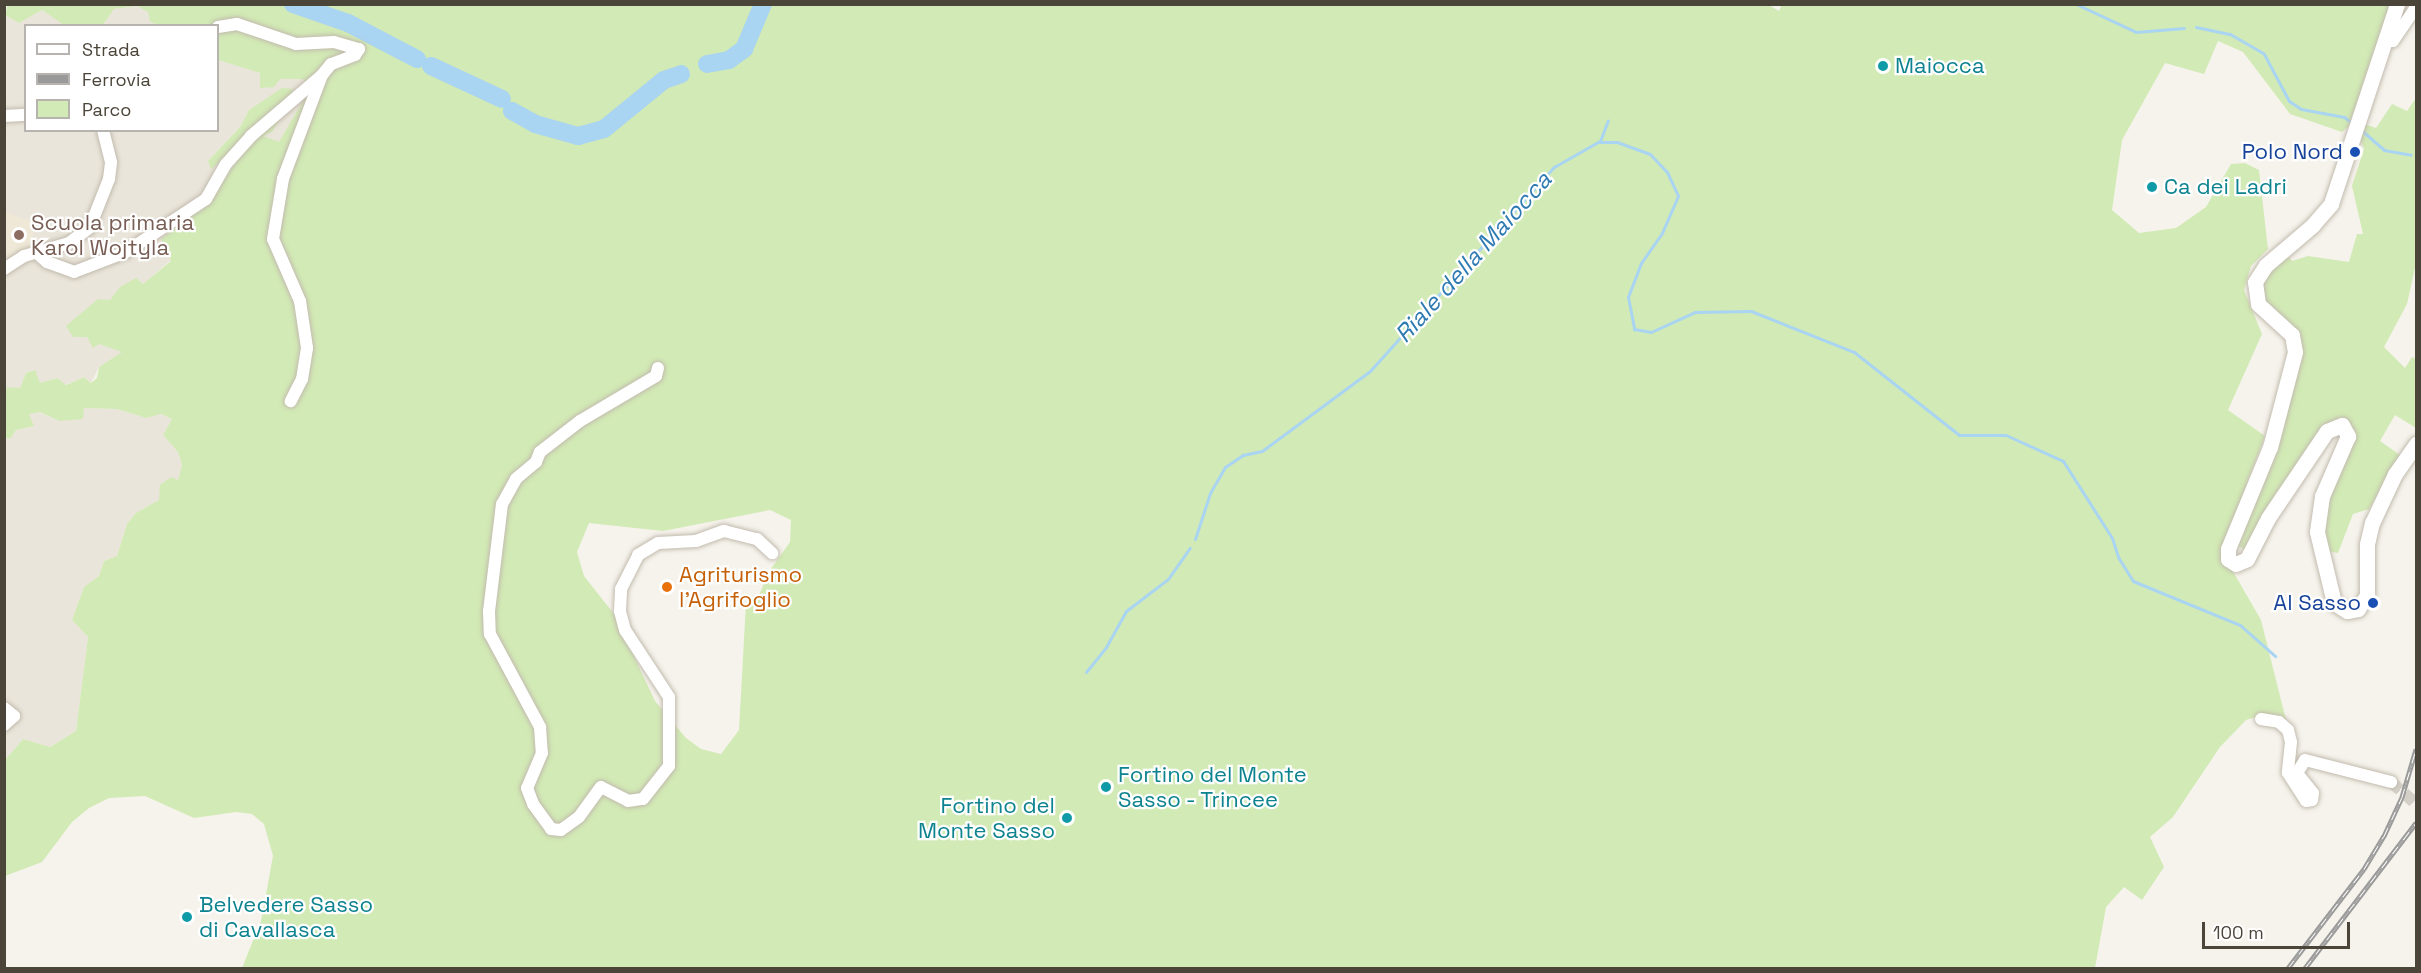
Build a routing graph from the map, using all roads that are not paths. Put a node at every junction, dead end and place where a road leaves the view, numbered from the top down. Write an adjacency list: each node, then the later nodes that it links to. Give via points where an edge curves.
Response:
1 (2397, 4): 4 (street)
2 (2416, 8): 4 (street, via 2393,41)
3 (219, 27): 5 (street, via 237,24 296,44 334,42 357,47 355,56 336,61)
4 (2386, 39): 13 (street, via 2326,212 2266,265 2255,282 2258,304 2288,330 2295,347 2268,454 2228,549 2230,561 2239,564 2247,559 2268,518 2327,431 2342,425 2348,436 2322,496 2318,532 2334,603 2347,611 2362,607 2367,595 2367,544 2372,524 2395,474)
5 (322, 75): 9 (street, via 251,136 226,164 206,199 126,252 74,272 47,262); 12 (street, via 287,164 273,233 304,320 304,365)
6 (24, 115): 7 (street)
7 (4, 116)
8 (103, 132): 9 (street, via 111,162 97,218 69,243)
9 (37, 253): 10 (street)
10 (4, 269)
11 (658, 368): 14 (street, via 656,376 580,422 540,452 536,462 516,479 502,504 489,611 490,633 540,727 542,753 527,788 532,804 551,829 561,830 579,817 601,787 628,801 643,800 669,766 669,698 625,630 620,611 621,589 638,555 658,543 696,541 724,531 757,539)
12 (291, 401)
13 (2416, 444)
14 (772, 553)
15 (4, 708): 17 (street, via 14,716)
16 (2261, 719): 18 (street, via 2279,722 2288,730 2288,772 2306,801 2313,800 2313,793 2297,773 2305,760)
17 (4, 725)
18 (2391, 782)

